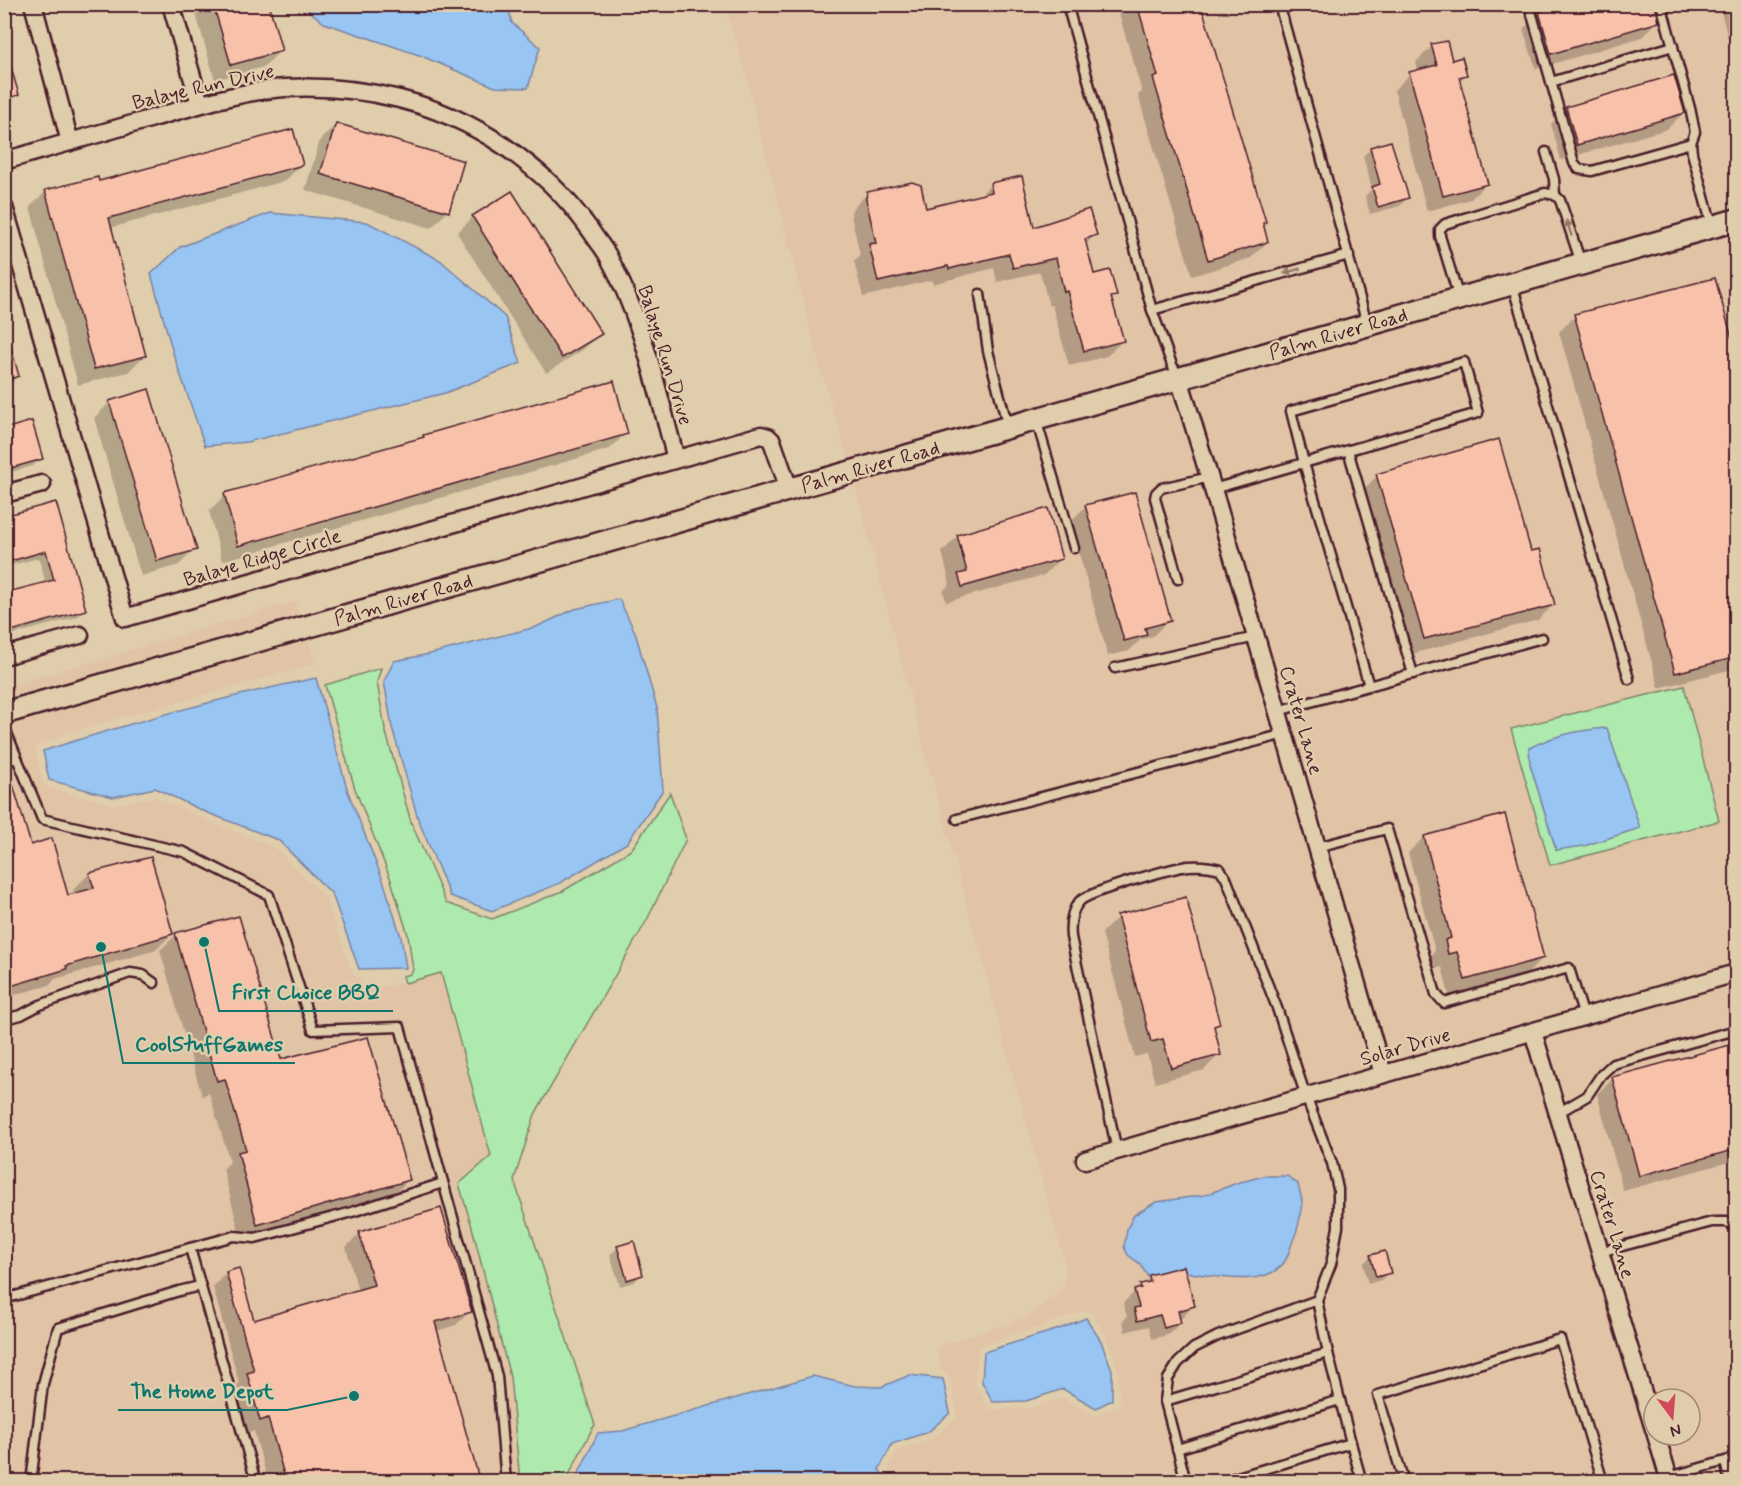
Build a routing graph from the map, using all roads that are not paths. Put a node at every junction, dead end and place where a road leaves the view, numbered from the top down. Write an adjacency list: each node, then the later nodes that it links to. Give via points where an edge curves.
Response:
1 (33, 4): 10 (street)
2 (171, 4): 9 (street)
3 (1067, 4): 23 (lane)
4 (1279, 4): 18 (lane)
5 (1529, 4): 8 (lane)
6 (1661, 4): 7 (lane)
7 (1673, 46): 8 (lane); 11 (lane, via 1695,132)
8 (1551, 82): 11 (lane, via 1579,169 1592,171)
9 (200, 104): 10 (street, Balaye Run Drive); 29 (street, Balaye Run Drive, via 284,88 359,91 439,112 491,137 528,163 561,193 606,252 641,335)
10 (70, 142): 13 (street, Balaye Run Drive)
11 (1691, 143): 17 (lane)
12 (1546, 152): 14 (lane)
13 (4, 161)
14 (1555, 195): 19 (lane, one-way to 14); 22 (lane, via 1545,193 1445,224 1440,229)
15 (4, 207): 29 (street, Balaye Ridge Circle, via 125,618)
16 (1737, 220): 17 (street, Palm River Road)
17 (1712, 226): 19 (street, Palm River Road)
18 (1348, 255): 23 (lane, one-way to 23); 24 (lane)
19 (1581, 263): 20 (street, Palm River Road)
20 (1512, 283): 22 (street, Palm River Road); 43 (lane)
21 (980, 294): 27 (lane, via 988,351)
22 (1459, 298): 24 (street, Palm River Road)
23 (1152, 310): 25 (lane)
24 (1367, 325): 25 (street, Palm River Road)
25 (1179, 378): 26 (street, Palm River Road); 31 (street, Crater Lane)
26 (1036, 419): 27 (street, Palm River Road); 35 (lane)
27 (1008, 427): 33 (street, Palm River Road)
28 (1348, 450): 30 (lane); 30 (lane, via 1478,413 1464,362 1291,411); 42 (lane)
29 (676, 459): 33 (street, Balaye Ridge Circle, via 761,435 768,437 774,447)
30 (1304, 463): 31 (lane); 44 (lane)
31 (1212, 483): 36 (lane, via 1161,488 1156,493); 38 (street, Crater Lane)
32 (42, 484): 34 (street)
33 (789, 489): 46 (street, Palm River Road)
34 (4, 494)
35 (1074, 548)
36 (1178, 579)
37 (80, 635): 40 (street)
38 (1256, 637): 41 (lane); 45 (street, Crater Lane)
39 (1542, 638): 42 (lane)
40 (4, 656)
41 (1115, 668)
42 (1413, 674): 44 (lane)
43 (1629, 679)
44 (1369, 686): 45 (lane)
45 (1278, 711): 48 (street, Crater Lane)
46 (4, 713)
47 (4, 726): 49 (lane)
48 (1284, 734): 51 (lane); 52 (street, Crater Lane)
49 (17, 758): 50 (lane); 64 (lane, via 42,819 184,852 269,895 313,1030 400,1027)
50 (4, 761)
51 (957, 819)
52 (1317, 847): 55 (lane, via 1387,829 1436,994 1444,1003 1569,969); 59 (street, Crater Lane)
53 (1737, 973): 55 (street, Solar Drive)
54 (154, 983): 56 (lane, via 143,975 123,975)
55 (1584, 1017): 58 (street, Solar Drive)
56 (4, 1019)
57 (1737, 1030): 61 (lane, via 1613,1064 1587,1096)
58 (1533, 1032): 59 (street, Solar Drive); 61 (street, Crater Lane)
59 (1383, 1074): 60 (street, Solar Drive)
60 (1306, 1096): 62 (street, Solar Drive); 62 (lane, via 1277,1008 1226,878 1220,869 1209,866 1158,873 1080,900 1071,928); 72 (lane, via 1338,1189 1338,1227 1331,1264)
61 (1557, 1113): 69 (street, Crater Lane)
62 (1117, 1151): 63 (street, Solar Drive)
63 (1085, 1160)
64 (443, 1183): 68 (lane, via 255,1238 234,1236); 85 (lane, via 496,1376)
65 (1737, 1220): 66 (lane)
66 (1727, 1222): 67 (lane); 69 (lane, via 1693,1226)
67 (1737, 1227)
68 (190, 1248): 70 (lane); 71 (lane)
69 (1600, 1252): 74 (street, Crater Lane)
70 (200, 1286): 83 (lane, via 58,1328 43,1384); 84 (lane)
71 (4, 1299)
72 (1317, 1300): 73 (lane); 76 (lane, via 1218,1335 1194,1348 1168,1379)
73 (1328, 1353): 75 (lane); 76 (lane)
74 (1642, 1390)
75 (1340, 1400): 77 (lane); 79 (lane)
76 (1165, 1401): 79 (lane)
77 (1351, 1443): 87 (lane); 88 (lane)
78 (1660, 1447): 82 (street)
79 (1177, 1449): 86 (lane)
80 (1737, 1458): 81 (lane)
81 (1725, 1461): 82 (lane); 91 (lane)
82 (1669, 1479)
83 (31, 1482)
84 (256, 1482)
85 (506, 1482)
86 (1186, 1482)
87 (1221, 1482)
88 (1362, 1482)
89 (1404, 1482): 90 (lane, via 1378,1395 1560,1339)
90 (1603, 1482)
91 (1730, 1482)

